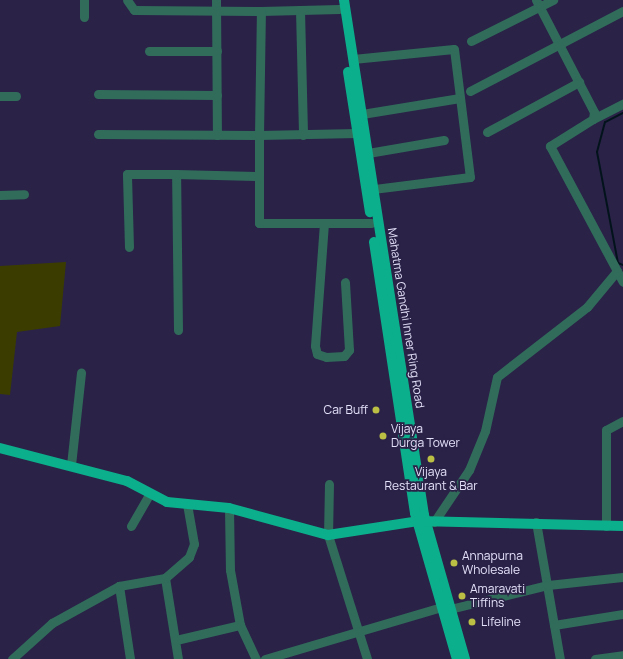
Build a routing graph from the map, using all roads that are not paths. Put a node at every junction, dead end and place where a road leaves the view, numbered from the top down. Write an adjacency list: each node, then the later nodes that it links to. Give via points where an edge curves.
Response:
1 (84, 0): 11 (street)
2 (127, 0): 7 (street, via 134,10)
3 (216, 0): 7 (street)
4 (553, 0): 6 (street)
5 (340, 3): 8 (street); 16 (main road, Mahatma Gandhi Inner Ring Road); 28 (main road, Mahatma Gandhi Inner Ring Road)
6 (538, 4): 12 (street); 13 (street)
7 (216, 10): 9 (street); 15 (street)
8 (300, 10): 9 (street); 32 (street)
9 (261, 11): 31 (street)
10 (623, 11): 13 (street)
11 (84, 17)
12 (471, 41)
13 (560, 45): 17 (street); 18 (street)
14 (149, 51): 15 (street)
15 (217, 51): 20 (street)
16 (353, 59): 23 (street, via 454,49); 25 (main road, Mahatma Gandhi Inner Ring Road)
17 (578, 82): 26 (street, via 594,112); 27 (street)
18 (470, 91)
19 (98, 94): 20 (street)
20 (217, 95): 30 (street)
21 (0, 96): 22 (street)
22 (16, 96)
23 (460, 98): 25 (street); 37 (street, via 470,177)
24 (623, 104): 26 (street)
25 (362, 114): 34 (main road, Mahatma Gandhi Inner Ring Road)
26 (593, 120): 43 (street, via 550,146)
27 (487, 132)
28 (357, 133): 32 (street); 41 (main road, Mahatma Gandhi Inner Ring Road)
29 (98, 134): 30 (street)
30 (217, 135): 31 (street)
31 (259, 135): 32 (street); 36 (street)
32 (303, 135)
33 (444, 140): 34 (street)
34 (368, 153): 37 (main road, Mahatma Gandhi Inner Ring Road)
35 (176, 174): 36 (street); 42 (street, via 127,174); 46 (street)
36 (259, 176): 40 (street, via 259,223)
37 (373, 189): 55 (main road, Mahatma Gandhi Inner Ring Road)
38 (24, 194): 39 (street)
39 (0, 195)
40 (324, 223): 41 (street); 44 (street, via 314,346 317,354 326,358 344,356 349,350)
41 (371, 223): 55 (main road, Mahatma Gandhi Inner Ring Road)
42 (129, 248)
43 (617, 271): 45 (street); 55 (street, via 587,307 497,376 485,431 469,470)
44 (344, 282)
45 (623, 282)
46 (178, 330)
47 (81, 373): 50 (street)
48 (623, 421): 58 (street, via 606,430)
49 (0, 448): 50 (main road)
50 (71, 465): 52 (main road, via 127,481)
51 (329, 484): 60 (street)
52 (149, 495): 53 (main road); 57 (street)
53 (187, 504): 54 (main road); 62 (street, via 193,551)
54 (229, 508): 60 (main road); 67 (street, via 230,570)
55 (426, 522): 56 (main road); 60 (main road); 65 (main road, Mahatma Gandhi Inner Ring Road)
56 (536, 522): 58 (main road); 63 (street)
57 (131, 526)
58 (606, 526): 59 (main road)
59 (623, 526)
60 (328, 534): 69 (street)
61 (623, 577): 63 (street)
62 (165, 578): 64 (street); 70 (street)
63 (548, 585): 65 (street); 68 (street)
64 (119, 586): 72 (street, via 52,623); 73 (street)
65 (446, 608): 69 (street); 78 (main road, Mahatma Gandhi Inner Ring Road); 79 (main road, Mahatma Gandhi Inner Ring Road)
66 (623, 614): 68 (street)
67 (240, 625): 70 (street); 75 (street)
68 (554, 625): 80 (street)
69 (360, 632): 76 (street); 77 (street)
70 (176, 640): 74 (street)
71 (623, 655): 81 (street)
72 (12, 659)
73 (130, 659)
74 (178, 659)
75 (256, 659)
76 (265, 659)
77 (367, 659)
78 (457, 659)
79 (465, 659)
80 (560, 659)
81 (595, 659)

